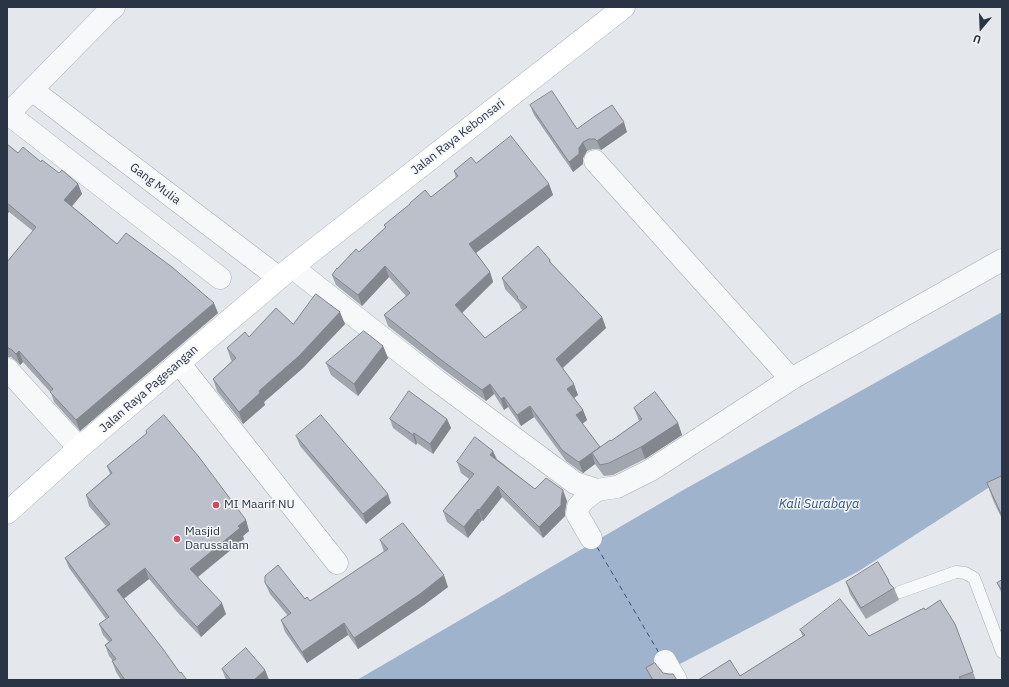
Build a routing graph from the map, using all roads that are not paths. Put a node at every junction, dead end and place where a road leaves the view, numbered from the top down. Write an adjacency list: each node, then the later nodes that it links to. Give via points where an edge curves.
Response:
1 (114, 7): 3 (street)
2 (624, 7): 7 (main road, Jalan Raya Kebonsari)
3 (32, 90): 4 (street); 7 (street, Gang Mulia)
4 (8, 113): 8 (street)
5 (596, 161): 11 (street)
6 (1002, 260): 11 (street)
7 (286, 272): 9 (main road, Jalan Raya Pagesangan); 13 (street, Gang Mulia, via 575,483)
8 (220, 278)
9 (179, 363): 12 (main road, Jalan Raya Pagesangan); 16 (street)
10 (7, 369): 12 (street)
11 (791, 379): 13 (street, via 650,470 617,487)
12 (79, 448): 14 (main road, Jalan Raya Pagesangan)
13 (598, 490): 15 (street, via 578,507 577,514)
14 (7, 513)
15 (591, 538)
16 (336, 562)
17 (900, 592): 18 (lane, via 956,572 974,578)
18 (1002, 652)
19 (664, 661): 20 (street)
20 (676, 680)

